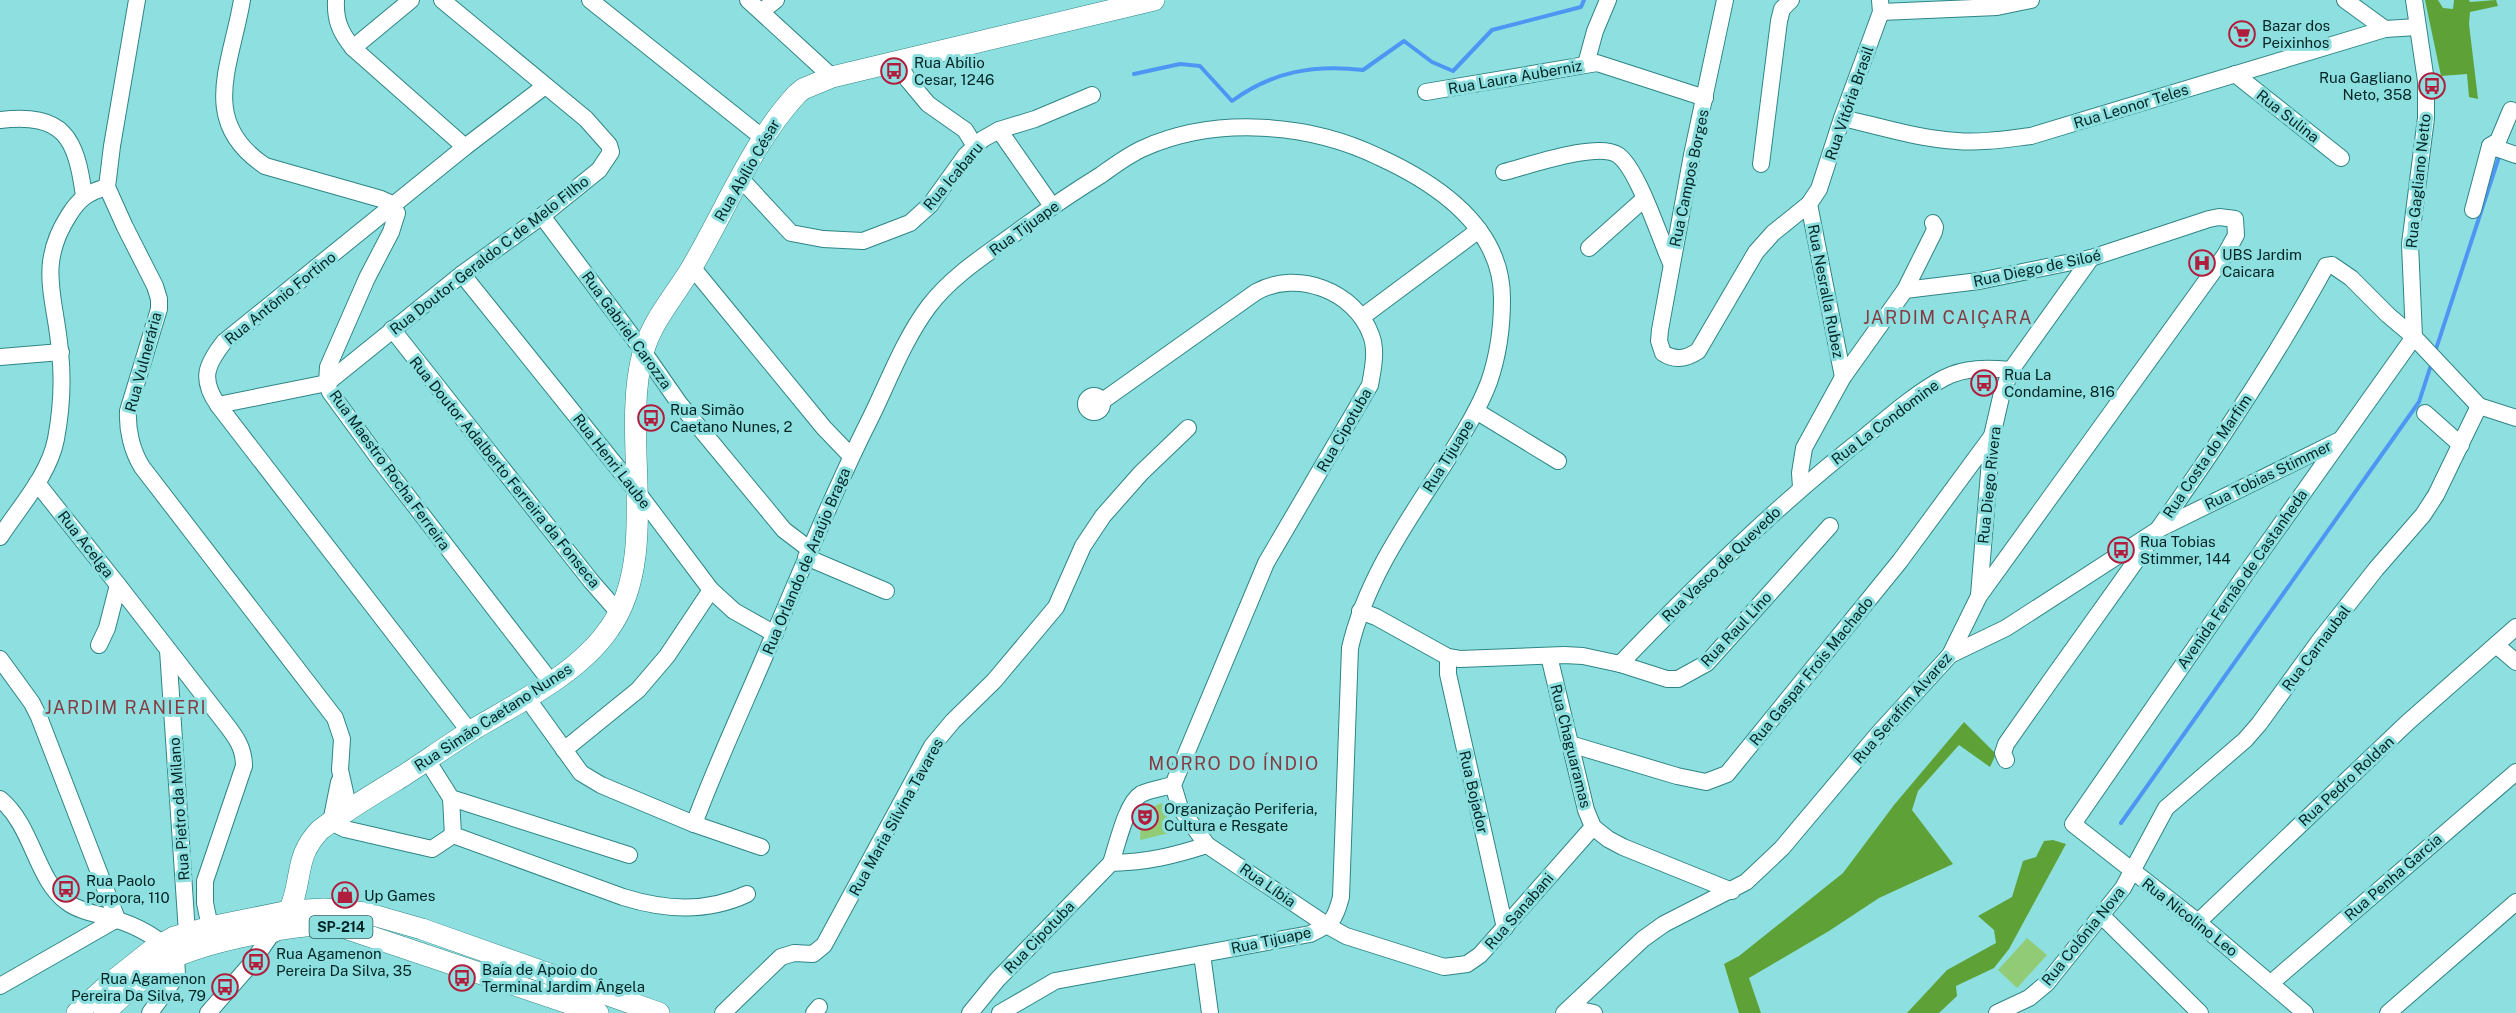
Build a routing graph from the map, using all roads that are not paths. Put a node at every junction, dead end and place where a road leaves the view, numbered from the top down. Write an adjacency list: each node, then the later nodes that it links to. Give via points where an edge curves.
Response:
1 (137, 0): 42 (street)
2 (242, 0): 46 (street, via 224,98 225,115 238,144 266,166 381,198)
3 (336, 0): 20 (street, via 337,23)
4 (411, 0): 20 (street)
5 (442, 0): 25 (street, Rua Doutor Geraldo C de Melo Filho)
6 (590, 0): 33 (street)
7 (748, 0): 17 (street)
8 (776, 0): 17 (street)
9 (1154, 0): 21 (main road, Rua Abílio César)
10 (1608, 0): 22 (street)
11 (1791, 0): 39 (street, via 1782,9 1779,21)
12 (2031, 0): 16 (street, via 1997,7)
13 (2344, 0): 19 (street)
14 (2414, 0): 18 (street, Rua Gagliano Netto)
15 (1721, 1): 28 (street, Rua Campos Borges)
16 (1881, 6): 30 (street, Rua Vitória Brasil)
17 (762, 11): 24 (street)
18 (2417, 27): 19 (street, Rua Leonor Teles); 62 (street, Rua Gagliano Netto, via 2426,81 2426,118 2410,244)
19 (2385, 29): 23 (street, Rua Leonor Teles)
20 (352, 48): 36 (street)
21 (898, 62): 24 (main road, Rua Abílio César); 34 (street, via 928,104 965,130)
22 (1586, 64): 26 (street, Rua Laura Auberniz); 28 (street, Rua Laura Auberniz, via 1602,64)
23 (2235, 74): 30 (street, Rua Leonor Teles, via 2031,136 1998,140 1929,138); 38 (street, Rua Sulina)
24 (832, 77): 33 (main road, Rua Abílio César, via 797,94)
25 (545, 86): 36 (street, Rua Antônio Fortino); 49 (street, Rua Doutor Geraldo C de Melo Filho, via 586,119 611,152 599,170)
26 (1426, 92)
27 (1092, 95): 32 (street)
28 (1705, 98): 55 (street, Rua Campos Borges)
29 (2511, 110): 35 (street, via 2498,141)
30 (1842, 118): 45 (street, Rua Vitória Brasil, via 1819,189)
31 (0, 120): 43 (street, via 38,120 62,132 75,151)
32 (999, 130): 34 (street, Rua Icabaru); 47 (street, Rua Icabaru)
33 (763, 138): 41 (main road, Rua Abílio César)
34 (975, 146): 41 (street, Rua Icabaru, via 930,206 909,223 868,240 791,233)
35 (2490, 146): 37 (street); 48 (street)
36 (465, 147): 46 (street, Rua Antônio Fortino)
37 (2516, 154)
38 (2341, 158)
39 (1761, 164)
40 (1504, 172): 44 (street, via 1571,155 1607,151 1624,162)
41 (741, 179): 56 (main road, Rua Abílio César)
42 (107, 187): 43 (street); 116 (street, Rua Vulnerária, via 159,298 128,411 136,455 335,718 342,739)
43 (84, 196): 63 (street, via 66,219 51,253 49,274)
44 (1644, 200): 53 (street); 55 (street)
45 (1809, 204): 55 (street, Rua Campos Borges, via 1756,252 1698,351 1683,358 1663,353 1659,341); 67 (street, Rua Nesralla Rubez)
46 (392, 206): 68 (street, Rua Maestro Rocha Ferreira, via 397,215 394,224 341,335 328,368); 70 (street, Rua Antônio Fortino, via 225,342 211,358 207,370 210,394)
47 (1052, 206): 52 (street, Rua Tijuape, via 1148,146 1204,132 1271,128 1328,137 1403,168 1450,200); 59 (street, Rua Tijuape, via 955,279)
48 (2473, 210)
49 (542, 216): 57 (street, Rua Doutor Geraldo C de Melo Filho); 64 (street, Rua Gabriel Carozza)
50 (2235, 219): 54 (street, Rua Diego de Siloé, via 2210,219); 91 (street, Rua Serafim Alvarez, via 2236,235 2225,255)
51 (1932, 224): 58 (street, via 1934,232)
52 (1479, 230): 60 (street); 72 (street, Rua Tijuape, via 1499,268 1503,297 1499,346)
53 (1589, 248)
54 (2091, 258): 58 (street, Rua Diego de Siloé, via 1979,281); 66 (street, Rua Diego Rivera)
55 (1671, 264)
56 (692, 267): 64 (main road, Rua Abílio César); 79 (street)
57 (462, 274): 61 (street, Rua Doutor Geraldo C de Melo Filho); 83 (street, Rua Henri Laube)
58 (1905, 290): 67 (street)
59 (930, 305): 79 (street, Rua Orlando de Araújo Braga, via 909,337)
60 (1362, 317): 69 (street, Rua Cipotuba, via 1336,294 1316,285 1298,282 1266,286); 113 (street, Rua Cipotuba, via 1372,336 1374,366 1370,385 1266,564)
61 (392, 329): 68 (street, Rua Doutor Geraldo C de Melo Filho); 93 (street, Rua Doutor Adalberto Ferreira da Fonseca)
62 (2414, 337): 71 (street); 77 (street, Avenida Fernão de Castanheda); 85 (street, Rua Costa do Marfim, via 2351,278 2332,265 2326,266 2267,367)
63 (60, 352): 65 (street); 81 (street, via 57,436)
64 (643, 352): 83 (main road, Rua Simão Caetano Nunes, via 636,414); 87 (street, Rua Gabriel Carozza, via 762,505)
65 (0, 357)
66 (2011, 370): 76 (street, Rua Diego Rivera); 82 (street, Rua La Condomine, via 1983,368 1945,377)
67 (1843, 377): 82 (street, via 1804,448)
68 (327, 383): 70 (street, Rua Doutor Geraldo C de Melo Filho); 105 (street, Rua Maestro Rocha Ferreira, via 372,451)
69 (1101, 402)
70 (218, 405): 107 (street, Rua Antônio Fortino)
71 (2479, 406): 74 (street); 78 (street, Rua Carnaubal)
72 (1476, 411): 80 (street); 92 (street, Rua Tijuape, via 1389,550)
73 (2425, 413): 78 (street)
74 (2516, 418)
75 (1188, 428): 151 (street, Rua Maria Silvina Tavares, via 1102,516 1083,546 1056,607 932,746 829,939 813,954 782,957)
76 (1992, 436): 91 (street, Rua Diego Rivera); 108 (street, Rua Gaspar Frois Machado, via 1900,561 1726,774 1706,782)
77 (2338, 441): 85 (street, Rua Tobias Stimmer); 118 (street, Avenida Fernão de Castanheda)
78 (2461, 445): 125 (street, Rua Carnaubal, via 2422,515 2355,595 2252,732 2166,808)
79 (851, 456): 87 (street, Rua Orlando de Araújo Braga)
80 (1558, 461)
81 (37, 483): 86 (street); 88 (street, Rua Acelga)
82 (1801, 488): 104 (street, Rua Vasco de Quevedo)
83 (638, 493): 89 (street, Rua Henri Laube); 93 (main road, Rua Simão Caetano Nunes, via 631,584)
84 (1830, 526): 104 (street, Rua Raul Lino, via 1707,663 1678,679 1667,680)
85 (2159, 529): 99 (street, Rua Tobias Stimmer, via 2006,628); 111 (street, Rua Costa do Marfim, via 2006,744)
86 (0, 537)
87 (807, 553): 90 (street, Rua Gabriel Carozza); 95 (street, Rua Orlando de Araújo Braga)
88 (118, 585): 96 (street, Rua Acelga); 98 (street)
89 (711, 590): 95 (street, Rua Henri Laube, via 734,611); 109 (street, via 646,681)
90 (886, 591)
91 (1979, 596): 99 (street, Rua Serafim Alvarez)
92 (1360, 611): 101 (street); 135 (street, Rua Tijuape, via 1350,648 1341,897)
93 (619, 613): 105 (main road, Rua Simão Caetano Nunes, via 598,644)
94 (2516, 627): 97 (street, Rua Pedro Roldan)
95 (775, 634): 117 (street, Rua Orlando de Araújo Braga)
96 (99, 645)
97 (2496, 645): 103 (street); 134 (street, Rua Pedro Roldan, via 2407,723)
98 (168, 650): 126 (street, via 244,754 244,766); 127 (street, Rua Pietro da Milano)
99 (1950, 655): 128 (street, Rua Serafim Alvarez, via 1782,848)
100 (1549, 656): 101 (street); 104 (street, via 1583,656); 108 (street, Rua Chaguaramas)
101 (1448, 657): 137 (street, Rua Bojador, via 1448,674)
102 (0, 659): 133 (street, via 39,717)
103 (2516, 662)
104 (1620, 664)
105 (551, 682): 106 (main road, Rua Simão Caetano Nunes)
106 (527, 698): 107 (main road, Rua Simão Caetano Nunes); 109 (street)
107 (470, 732): 110 (main road, Rua Simão Caetano Nunes)
108 (1570, 744): 119 (street, Rua Chaguaramas)
109 (564, 750): 117 (street, via 581,773)
110 (427, 760): 114 (street); 116 (main road, Rua Simão Caetano Nunes)
111 (2006, 760)
112 (2516, 772): 142 (street, Rua Penha Garcia)
113 (1173, 785): 121 (street, via 1180,808); 124 (street, Rua Cipotuba, via 1142,794 1135,800)
114 (451, 798): 120 (street); 123 (street)
115 (0, 800): 133 (street, via 21,823 59,895 81,909)
116 (340, 816): 120 (street, via 345,829 428,848); 131 (main road, Rua Simão Caetano Nunes, via 312,839 302,856)
117 (694, 824): 122 (street)
118 (2073, 824): 125 (street, Rua Nicolino Leo)
119 (1593, 827): 128 (street, Rua Chaguaramas, via 1623,847); 137 (street, Rua Sanabani)
120 (453, 835): 129 (street, via 650,905 710,906 729,903)
121 (1207, 845): 124 (street, via 1162,859); 135 (street, Rua Líbia)
122 (761, 847)
123 (629, 855)
124 (1111, 863): 152 (street, Rua Cipotuba)
125 (2132, 872): 132 (street, Rua Colônia Nova); 134 (street, Rua Nicolino Leo)
126 (205, 881): 127 (street); 136 (street)
127 (184, 882): 139 (street, Rua Pietro da Milano)
128 (1732, 891): 144 (street, Rua Serafim Alvarez, via 1664,924 1643,939)
129 (747, 894)
130 (2516, 902): 159 (street)
131 (289, 911): 136 (main road, SP-214); 138 (main road, Rua Simão Caetano Nunes); 150 (main road, SP-214, via 366,913)
132 (2102, 916): 156 (street, Rua Colônia Nova, via 2047,983 2029,998); 157 (street)
133 (117, 920): 140 (street); 143 (street)
134 (2198, 922): 142 (street, Rua Nicolino Leo)
135 (1328, 926): 137 (street, Rua Sanabani, via 1346,936 1444,967 1467,964); 141 (street, Rua Tijuape, via 1310,934)
136 (210, 927): 139 (main road, SP-214)
137 (1505, 928)
138 (273, 932): 140 (main road, SP-214); 148 (street); 149 (main road, SP-214, via 336,925)
139 (187, 933): 140 (main road, SP-214)
140 (170, 949): 145 (main road, SP-214, via 109,984); 146 (main road, SP-214, via 157,968); 147 (street, via 177,975)
141 (1202, 954): 153 (street, Rua Tijuape, via 1055,981); 154 (street)
142 (2271, 983): 158 (street, Rua Nicolino Leo)
143 (0, 986)
144 (1568, 1011): 155 (street)
145 (78, 1013)
146 (104, 1013)
147 (150, 1013)
148 (208, 1013)
149 (598, 1013)
150 (659, 1013)
151 (723, 1013)
152 (970, 1013)
153 (1000, 1013)
154 (1209, 1013)
155 (1594, 1013)
156 (1997, 1013)
157 (2200, 1013)
158 (2305, 1013)
159 (2388, 1013)

